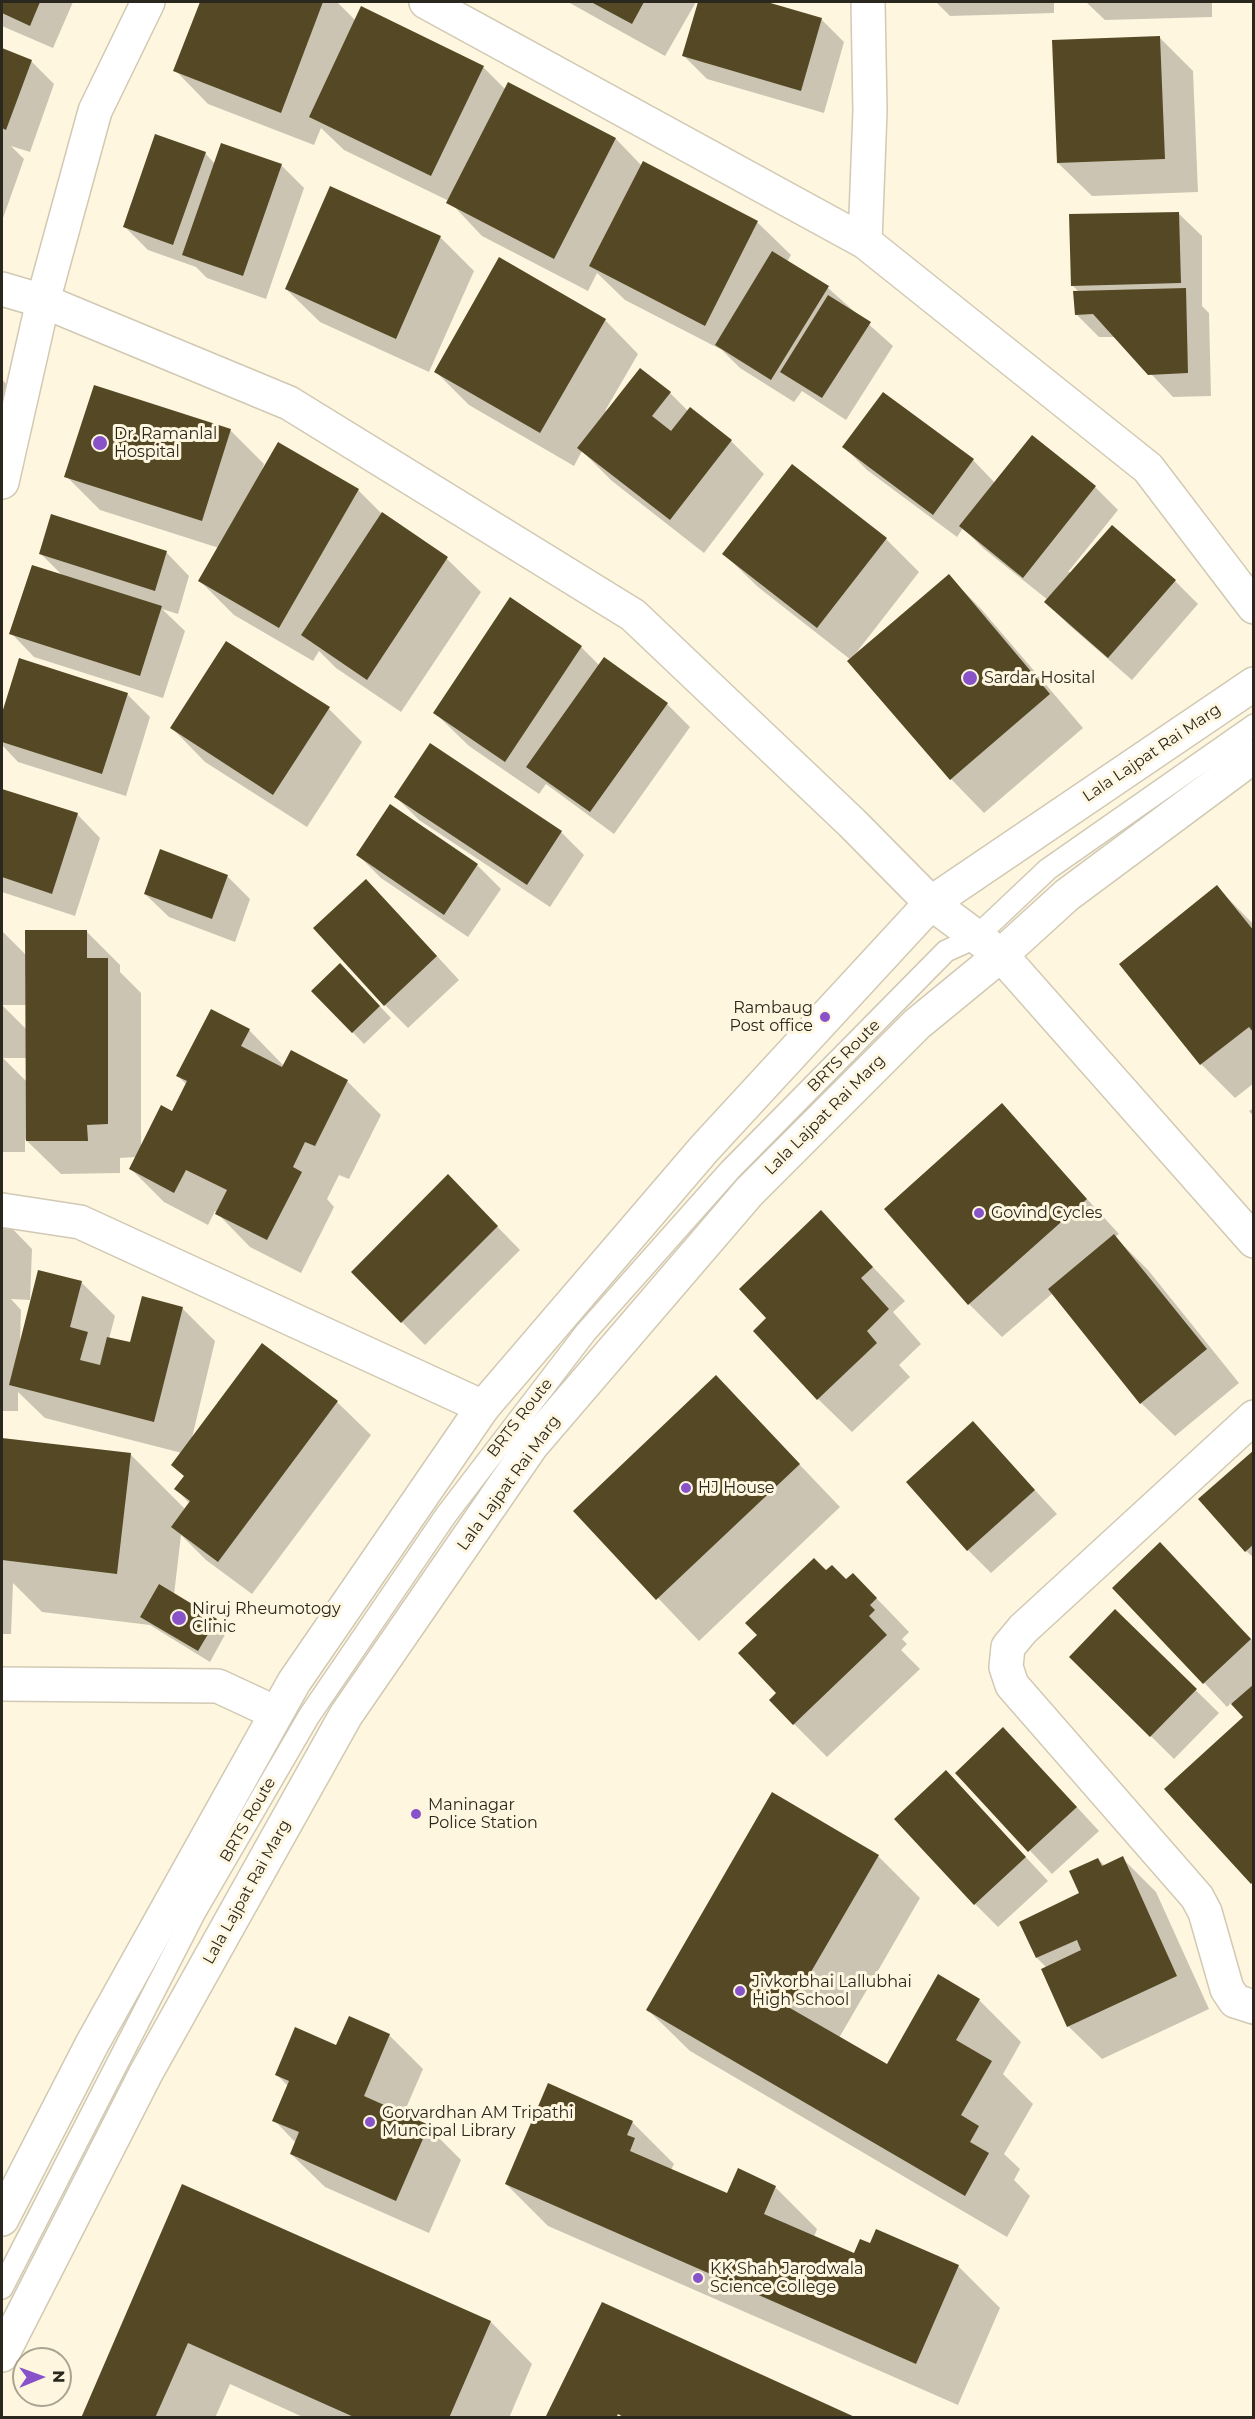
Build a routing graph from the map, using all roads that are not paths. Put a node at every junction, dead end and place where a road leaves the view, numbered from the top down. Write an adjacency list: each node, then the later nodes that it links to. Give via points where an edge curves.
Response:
1 (148, 2): 6 (street, via 95,111)
2 (426, 2): 4 (street)
3 (868, 2): 4 (street, via 870,111)
4 (865, 242): 8 (street, via 1148,468)
5 (2, 290): 6 (street)
6 (43, 301): 7 (street); 12 (street, via 289,403 633,615)
7 (2, 483)
8 (1254, 607)
9 (1254, 684): 12 (street, Lala Lajpat Rai Marg)
10 (1254, 725): 13 (lane, BRTS Route, via 1048,869)
11 (1254, 756): 13 (street, Lala Lajpat Rai Marg, via 1067,896)
12 (931, 903): 13 (street); 16 (street, Lala Lajpat Rai Marg, via 704,1149)
13 (988, 946): 15 (street); 22 (lane, BRTS Route, via 945,951 730,1170 586,1332 446,1515 309,1716 195,1912); 23 (street, Lala Lajpat Rai Marg, via 917,1024 749,1192 532,1445 346,1715 146,2073)
14 (2, 1210): 16 (street, via 80,1222)
15 (1254, 1241)
16 (483, 1407): 19 (street, Lala Lajpat Rai Marg)
17 (1254, 1416): 20 (street, via 1023,1629 1008,1647 1006,1667 1012,1685 1197,1897 1227,1989 1235,2001)
18 (2, 1684): 19 (street, via 218,1686)
19 (276, 1713): 21 (street, Lala Lajpat Rai Marg, via 92,2044)
20 (1254, 2007)
21 (2, 2219)
22 (2, 2288)
23 (2, 2355)

